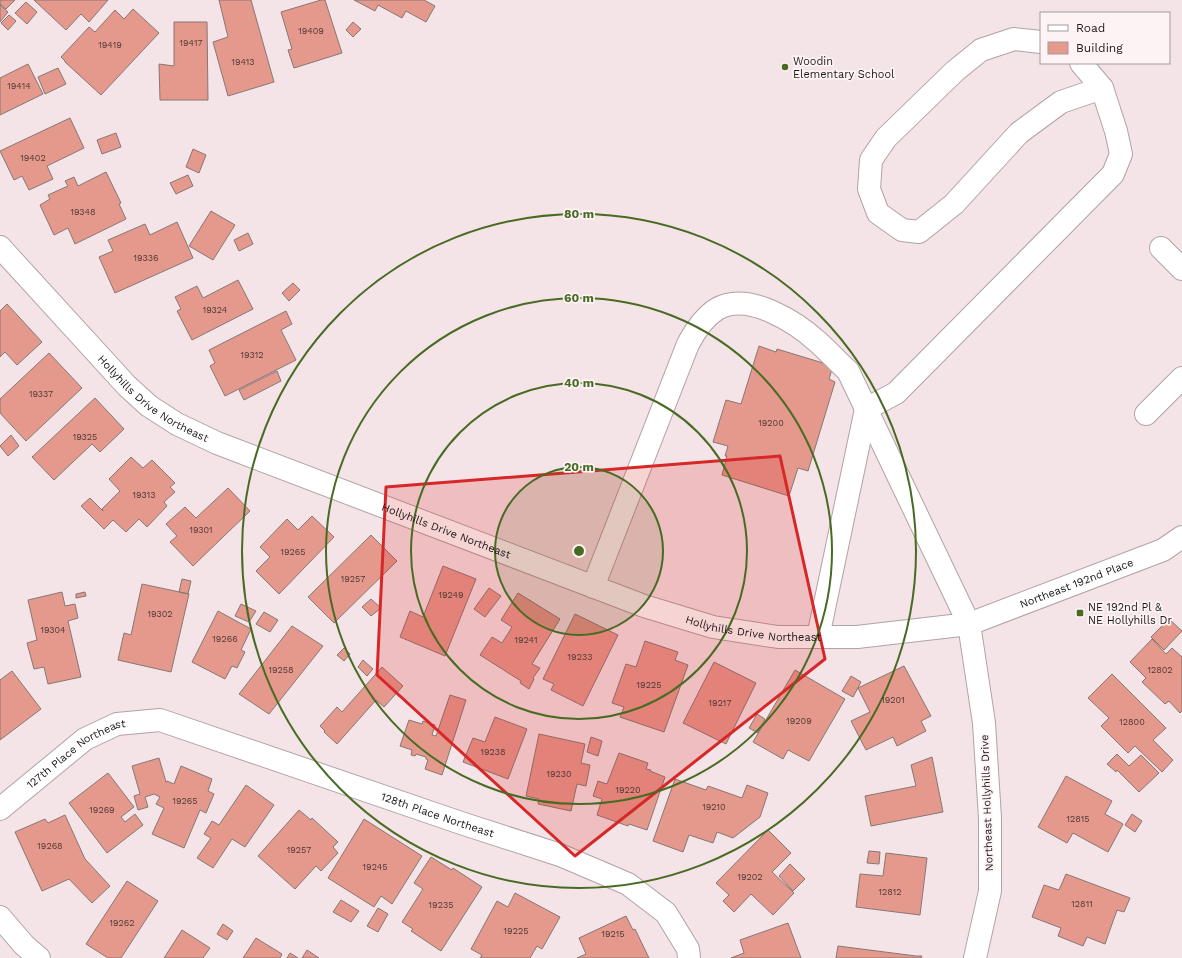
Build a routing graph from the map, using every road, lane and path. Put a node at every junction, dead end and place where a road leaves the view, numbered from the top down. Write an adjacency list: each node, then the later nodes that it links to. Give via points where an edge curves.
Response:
1 (1040, 42): 3 (street, via 1014,39 981,50 955,71 886,138 871,160 869,189 878,213 902,230 919,232 954,204 1019,133 1061,102)
2 (1081, 64): 3 (street)
3 (1102, 88): 8 (street, via 1121,154 1113,174 896,393)
4 (0, 247): 11 (street, Hollyhills Drive Northeast, via 127,386 149,406 177,424 217,443)
5 (1160, 248): 6 (street)
6 (1182, 270)
7 (1182, 378): 9 (street)
8 (866, 409): 11 (street, Northeast Hollyhills Drive, via 848,371 818,342 783,316 756,306 735,303 718,309 704,320 688,344); 12 (street, Northeast Hollyhills Drive); 13 (street)
9 (1146, 414)
10 (1182, 537): 12 (street, Northeast 192nd Place, via 1163,550)
11 (593, 587): 13 (street, Hollyhills Drive Northeast, via 644,606 713,626 778,637)
12 (969, 624): 13 (street, Hollyhills Drive Northeast, via 857,637); 19 (street, Northeast Hollyhills Drive, via 984,723 990,812 990,891)
13 (818, 637)
14 (160, 720): 15 (street, 127th Place Northeast, via 118,724 85,739); 17 (street, 128th Place Northeast, via 560,855 628,884 666,913)
15 (0, 809)
16 (0, 916): 18 (street, via 24,945)
17 (688, 954)
18 (39, 958)
19 (976, 958)

